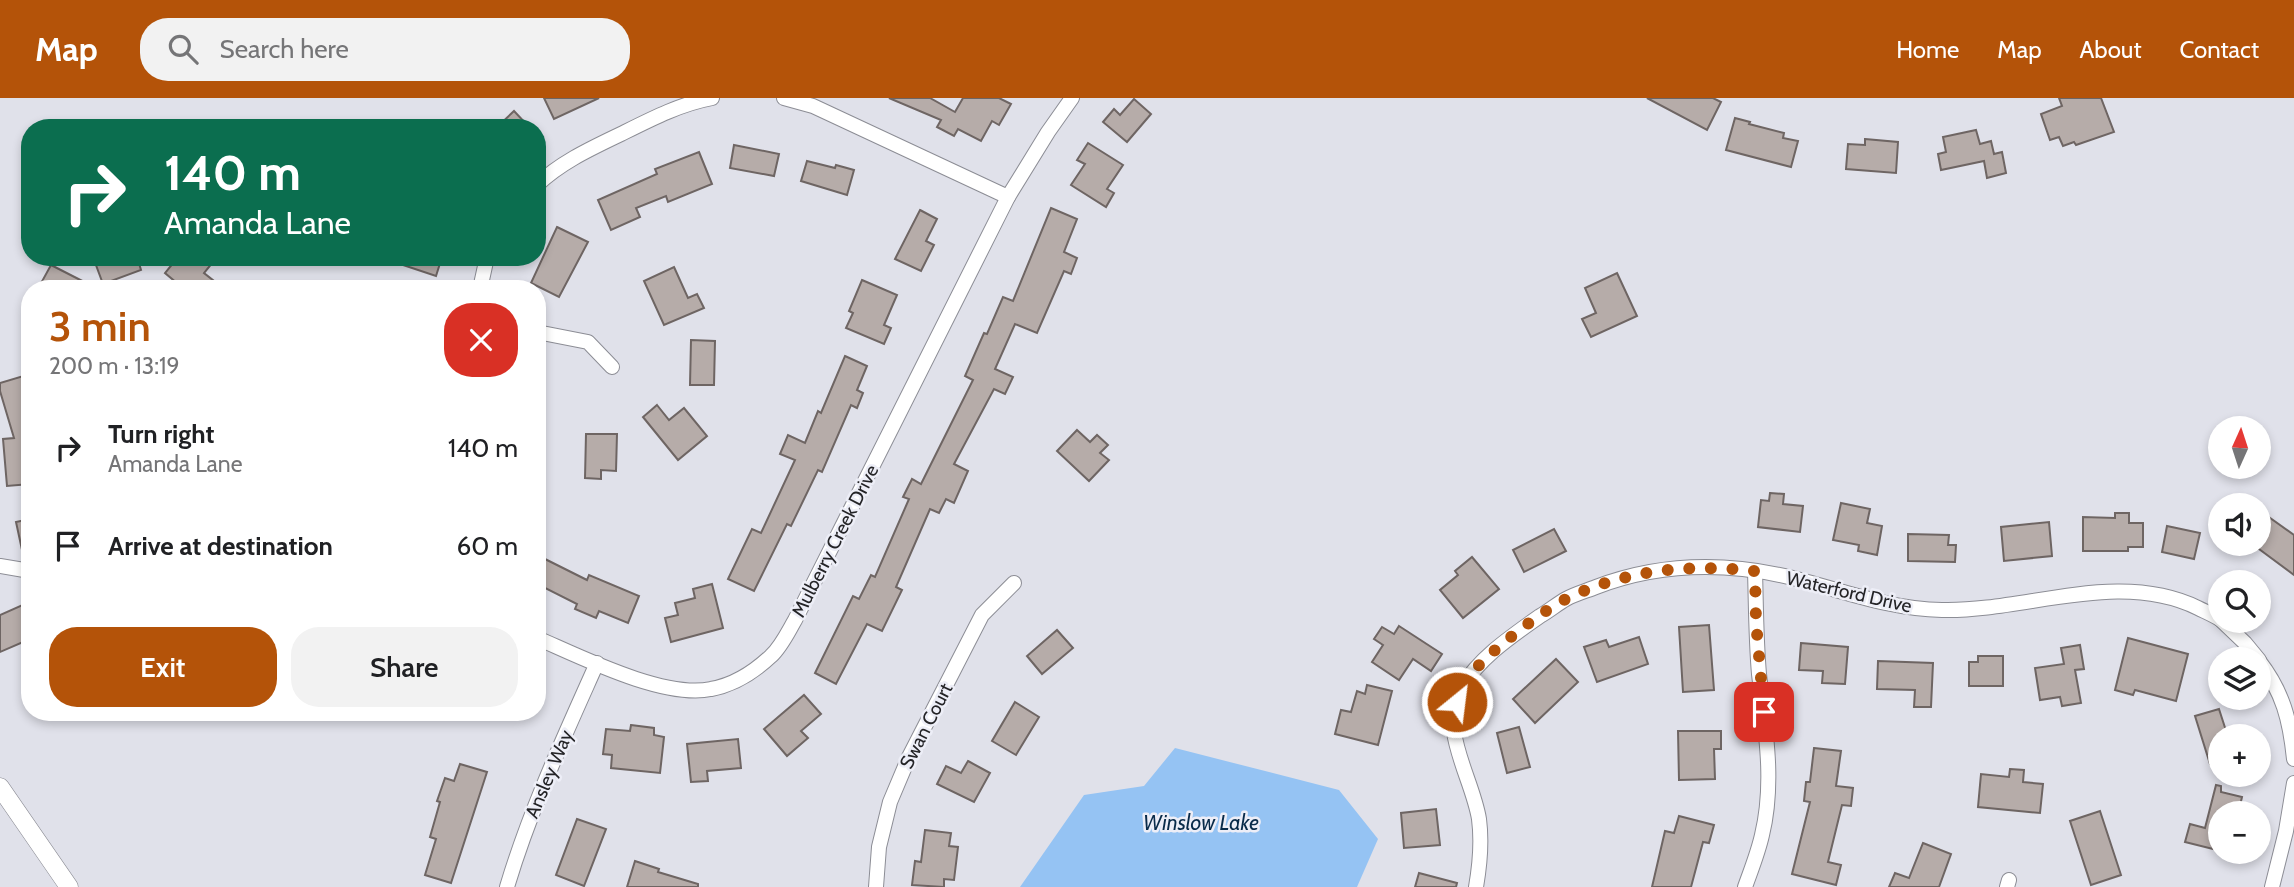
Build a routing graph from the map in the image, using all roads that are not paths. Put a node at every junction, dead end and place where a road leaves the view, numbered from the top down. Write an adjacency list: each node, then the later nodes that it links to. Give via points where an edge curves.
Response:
1 (712, 98): 4 (street, via 665,113)
2 (784, 98): 5 (street, via 813,106)
3 (1072, 98): 5 (street, Mulberry Creek Drive)
4 (546, 176)
5 (1008, 197): 16 (street, Mulberry Creek Drive, via 774,654 745,678 710,690 678,690)
6 (546, 334): 7 (street, via 588,342)
7 (612, 367)
8 (0, 566): 9 (street)
9 (21, 570)
10 (1755, 571): 12 (street, Waterford Drive, via 1892,606 1986,608 2082,594 2137,592 2179,599); 24 (street, Waterford Drive, via 1667,569 1621,578 1567,598 1480,663 1461,688 1452,715 1479,818 1481,855); 25 (street, via 1768,783 1762,835)
11 (1014, 583): 23 (street, Swan Court, via 982,615 909,757 890,802 879,847)
12 (2208, 614)
13 (2234, 633): 15 (street, Waterford Drive)
14 (546, 642): 16 (street, Mulberry Creek Drive)
15 (2248, 647)
16 (597, 663): 22 (street, Ansley Way, via 518,849)
17 (2271, 676): 18 (street, Waterford Drive, via 2291,726)
18 (2294, 759)
19 (2294, 783): 26 (street)
20 (0, 787): 21 (street)
21 (69, 887)
22 (507, 887)
23 (876, 887)
24 (1476, 887)
25 (1745, 887)
26 (2272, 887)

